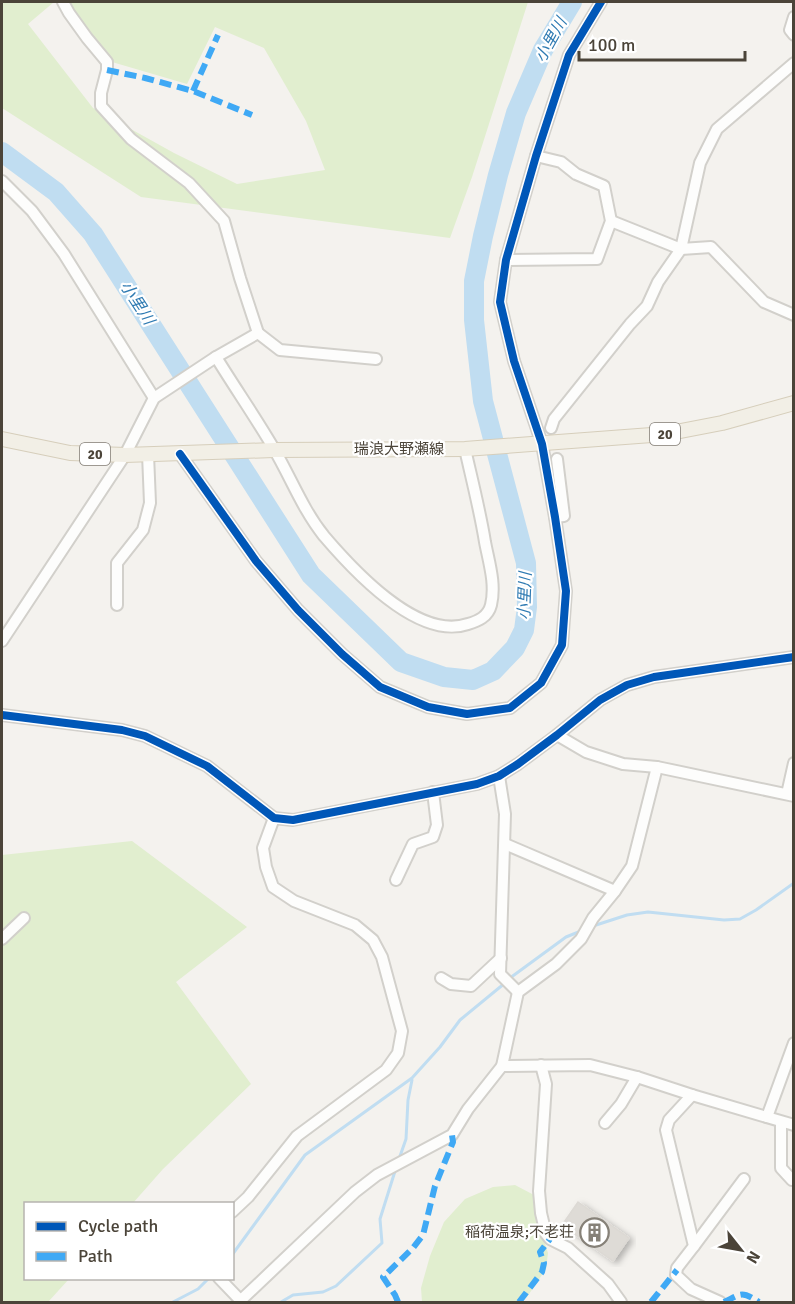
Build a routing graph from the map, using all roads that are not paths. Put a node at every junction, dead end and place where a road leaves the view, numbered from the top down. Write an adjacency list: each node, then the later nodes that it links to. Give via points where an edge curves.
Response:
1 (63, 2): 12 (street, via 107,62 101,106 131,139 189,183 224,220)
2 (601, 2): 6 (street, via 569,55)
3 (794, 17): 4 (street, via 790,30)
4 (794, 35)
5 (794, 63): 9 (street, via 717,129 700,163)
6 (536, 156): 8 (street, via 561,162 576,174 604,186); 10 (street)
7 (2, 181): 15 (street, via 32,211 64,254)
8 (611, 221): 9 (street); 10 (street, via 597,259)
9 (681, 249): 11 (street, via 711,247 764,302); 17 (street, via 647,306 554,419)
10 (506, 260): 19 (street, via 501,302)
11 (794, 315)
12 (258, 333): 13 (street); 14 (street, via 280,350)
13 (216, 357): 15 (street); 21 (street)
14 (376, 359)
15 (154, 398): 24 (street)
16 (794, 403): 19 (main road, 瑞浪大野瀬線 / 20, via 665,434)
17 (551, 428)
18 (2, 439): 24 (main road, 瑞浪大野瀬線 / 20, via 70,453)
19 (537, 444): 20 (main road, 瑞浪大野瀬線 / 20); 26 (street)
20 (472, 448): 21 (main road, 瑞浪大野瀬線 / 20); 21 (street, via 493,581 490,607 481,620 457,628 434,625 397,606 366,581 323,535)
21 (271, 450): 22 (main road, 瑞浪大野瀬線 / 20)
22 (185, 453): 23 (main road, 瑞浪大野瀬線 / 20); 26 (street, via 256,561 342,654 380,687 428,707 467,714 510,708 541,683 562,645 566,591)
23 (148, 454): 24 (main road, 瑞浪大野瀬線 / 20); 27 (street, via 150,503 143,530 117,563)
24 (125, 455): 28 (street)
25 (557, 459): 26 (street, via 564,516)
26 (555, 517)
27 (117, 605)
28 (2, 642)
29 (794, 657): 31 (street, via 654,677 627,685 600,700)
30 (2, 716): 37 (street, via 145,736 207,766)
31 (557, 735): 33 (street, via 586,752 623,764); 34 (street)
32 (794, 763): 36 (street)
33 (657, 767): 36 (street); 40 (street, via 632,866)
34 (499, 776): 35 (street); 38 (street)
35 (433, 792): 37 (street, via 293,820); 39 (street, via 433,837 413,844)
36 (790, 795)
37 (274, 818): 57 (street, via 263,848 273,887 294,901 355,925 373,940 382,957 402,1031 398,1053 386,1070 297,1136)
38 (505, 844): 40 (street); 43 (street)
39 (396, 880)
40 (615, 891): 45 (street, via 556,964)
41 (24, 918): 42 (street)
42 (2, 939)
43 (501, 958): 44 (street, via 471,986 451,984); 45 (street, via 500,974)
44 (441, 978)
45 (518, 992): 48 (street)
46 (794, 1044): 51 (street)
47 (541, 1065): 48 (street); 49 (street, via 590,1065); 60 (street, via 546,1084 539,1191 546,1234 608,1284)
48 (502, 1066): 61 (street, via 452,1135 377,1175 355,1192)
49 (637, 1077): 50 (street); 53 (street)
50 (692, 1095): 51 (street); 58 (street, via 669,1120 666,1130)
51 (767, 1117): 52 (street)
52 (782, 1122): 54 (street); 56 (street, via 781,1168)
53 (605, 1123)
54 (794, 1125)
55 (744, 1179): 58 (street)
56 (794, 1180)
57 (234, 1210)
58 (694, 1246): 62 (street, via 676,1275 692,1289)
59 (220, 1280): 61 (street)
60 (615, 1301)
61 (240, 1302)
62 (720, 1302)

